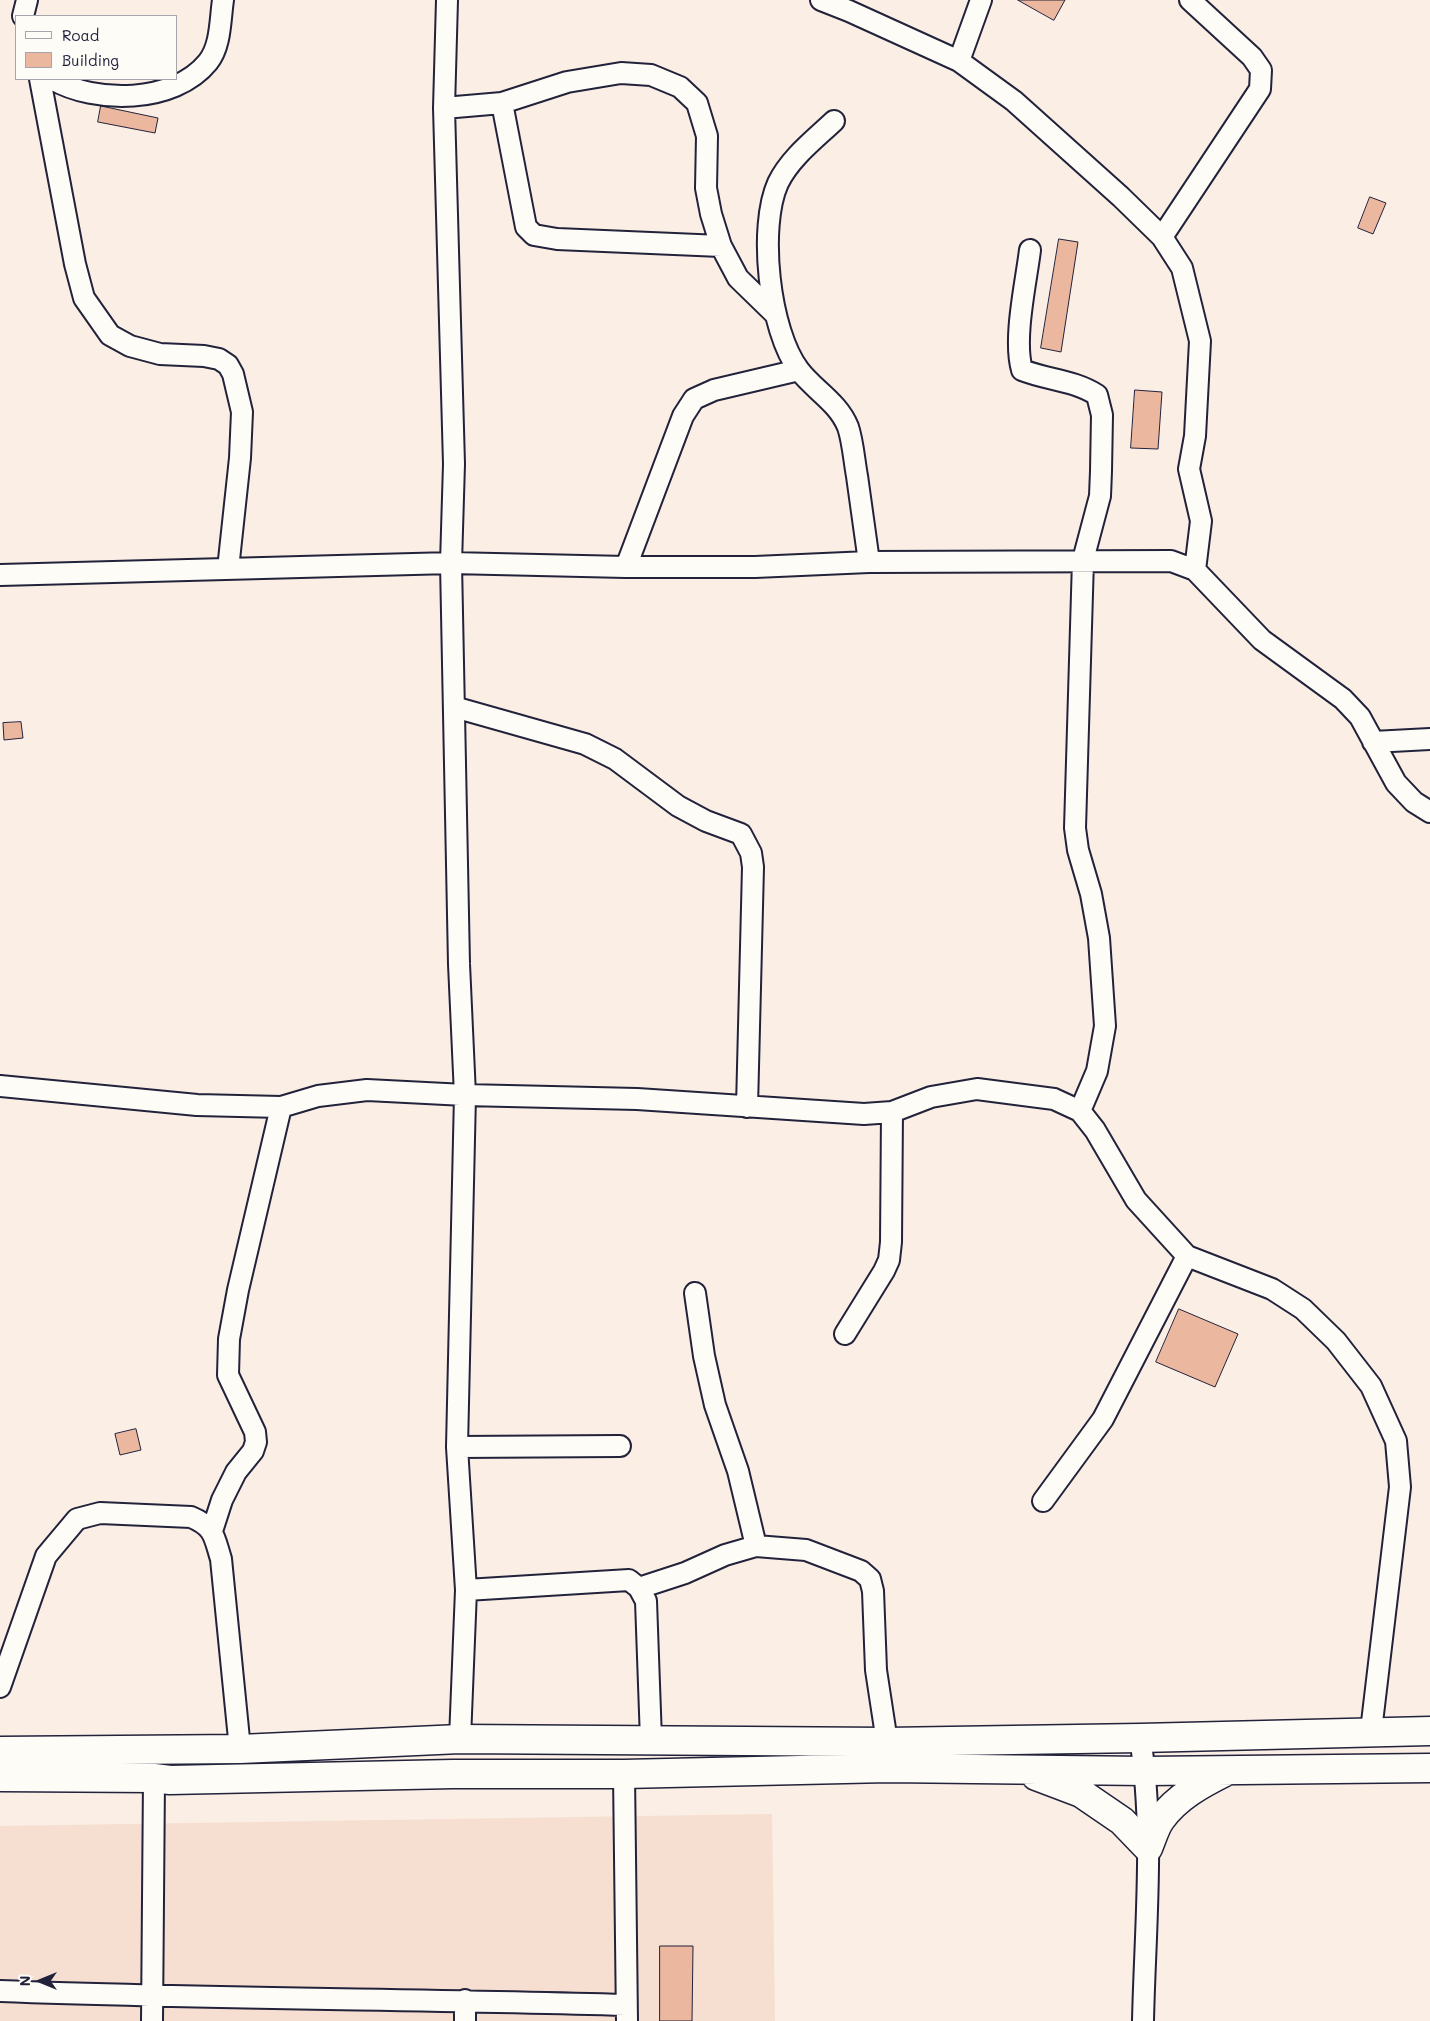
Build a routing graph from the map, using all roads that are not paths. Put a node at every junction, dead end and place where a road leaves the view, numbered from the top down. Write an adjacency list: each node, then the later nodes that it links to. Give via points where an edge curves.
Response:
1 (27, 0): 7 (street)
2 (223, 0): 10 (street, via 218,43 209,62 190,79 149,95 112,97 67,88)
3 (447, 0): 12 (street)
4 (820, 0): 8 (street)
5 (981, 0): 8 (street)
6 (1190, 0): 14 (street, via 1252,57 1261,70 1260,89)
7 (22, 15)
8 (959, 62): 14 (street, via 1014,101 1121,196)
9 (40, 80): 23 (street, via 84,298 110,335 130,346 160,354 219,359 233,374 242,412)
10 (54, 80)
11 (502, 103): 12 (street); 15 (street, via 526,227 534,235 557,239); 15 (street, via 567,82 621,73 651,75 680,87 697,103 708,136 706,188)
12 (444, 108): 21 (street, via 454,464)
13 (834, 121): 17 (street, via 796,158 778,183 768,218 769,271)
14 (1162, 238): 24 (street, via 1182,268 1200,341 1195,436 1189,469 1200,521)
15 (722, 246): 17 (street, via 738,278)
16 (1030, 250): 19 (street, via 1020,330 1022,370 1085,388 1097,395 1102,415 1100,496)
17 (775, 314): 18 (street)
18 (799, 370): 20 (street, via 836,406 848,427); 22 (street, via 714,390 694,400 683,416)
19 (1084, 560): 20 (street); 24 (street, via 1172,561); 34 (street, via 1076,828 1078,850 1092,894 1099,938 1104,1026 1097,1071)
20 (869, 562): 22 (street, via 755,567)
21 (451, 563): 22 (street); 23 (street); 26 (street)
22 (626, 567)
23 (228, 569): 25 (street)
24 (1195, 570): 28 (street, via 1262,640 1343,699 1360,716)
25 (0, 575)
26 (454, 707): 31 (street); 32 (street, via 585,744 615,759 678,806 741,834 752,853 753,867)
27 (1430, 739): 28 (street)
28 (1373, 742): 29 (street, via 1396,783 1414,802)
29 (1430, 812)
30 (0, 1086): 33 (street, via 197,1105)
31 (465, 1095): 32 (street, via 637,1099); 33 (street, via 367,1090 318,1096); 40 (street)
32 (747, 1106): 35 (street, via 864,1114)
33 (281, 1107): 42 (street, via 229,1339 228,1375 255,1432 256,1442 222,1500)
34 (1080, 1111): 35 (street, via 1054,1099 977,1089 931,1097); 36 (street, via 1095,1130 1136,1200)
35 (892, 1112): 38 (street, via 889,1260)
36 (1187, 1256): 41 (street, via 1103,1418); 47 (street, via 1272,1290 1303,1309 1336,1340 1371,1386 1396,1441 1400,1487)
37 (695, 1293): 43 (street, via 702,1347 715,1405 738,1472)
38 (845, 1334)
39 (620, 1446): 40 (street)
40 (457, 1447): 45 (street)
41 (1043, 1501)
42 (212, 1531): 46 (street, via 191,1516 100,1513 77,1519 46,1556); 53 (street, via 221,1559)
43 (756, 1546): 44 (street); 52 (street, via 806,1550 861,1571 870,1579 876,1670)
44 (638, 1588): 45 (street, via 629,1580); 51 (street, via 646,1602)
45 (466, 1590): 50 (street)
46 (0, 1687)
47 (1371, 1731): 48 (main road); 49 (main road)
48 (1430, 1731)
49 (1140, 1738): 52 (main road); 59 (street)
50 (460, 1739): 51 (main road); 53 (main road)
51 (651, 1740): 52 (main road)
52 (887, 1742)
53 (240, 1749): 54 (main road)
54 (155, 1750): 55 (main road); 62 (main road)
55 (0, 1751)
56 (1430, 1768): 58 (main road)
57 (1018, 1769): 59 (main road); 60 (main road, via 888,1768); 63 (main road, via 1081,1793 1122,1821)
58 (1229, 1770): 59 (main road); 63 (main road, via 1198,1786 1174,1804 1160,1820)
59 (1146, 1771): 63 (street)
60 (624, 1774): 62 (main road); 67 (street)
61 (0, 1777): 62 (main road)
62 (154, 1778): 65 (street)
63 (1148, 1848): 70 (street)
64 (0, 1991): 65 (street)
65 (152, 1997): 66 (street); 68 (street)
66 (465, 2000): 67 (street); 69 (street)
67 (627, 2013)
68 (152, 2021)
69 (465, 2021)
70 (1143, 2021)

